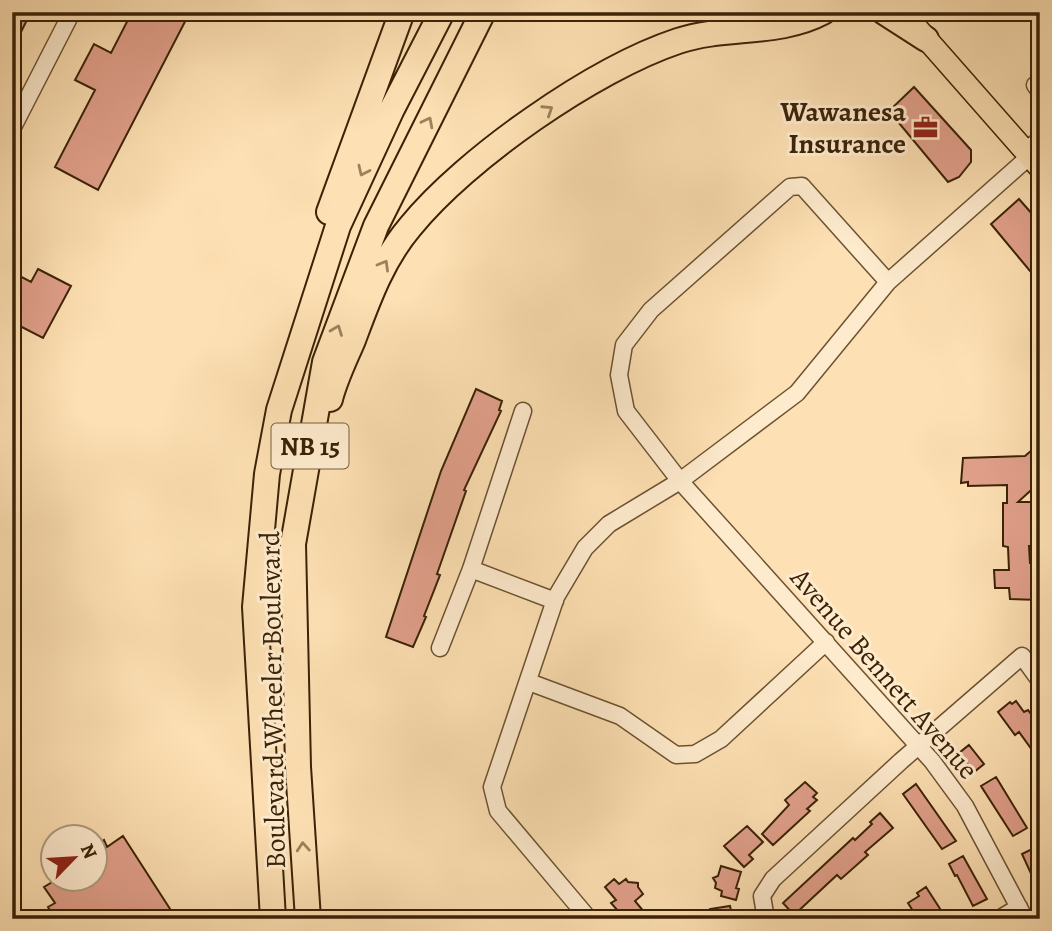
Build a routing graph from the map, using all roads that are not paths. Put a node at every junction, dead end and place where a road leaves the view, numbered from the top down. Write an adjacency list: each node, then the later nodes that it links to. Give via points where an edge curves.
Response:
1 (72, 12): 10 (street)
2 (402, 12): 18 (highway, via 322,231 267,415 255,502)
3 (442, 12): 18 (highway, Boulevard Wheeler Boulevard / NB 15, one-way to 18, via 338,226 284,397 267,474)
4 (484, 12): 16 (highway, Boulevard Wheeler Boulevard / NB 15, one-way to 4, via 293,544 325,362 376,226)
5 (823, 12): 16 (highway, one-way to 5, via 333,389 381,269 409,227 452,183 540,115 596,80 677,41 785,27)
6 (884, 12): 9 (highway)
7 (903, 12): 9 (main road)
8 (915, 12): 9 (main road)
9 (926, 39): 11 (main road)
10 (12, 129)
11 (1034, 154): 12 (street)
12 (888, 282): 14 (street, via 797,393); 14 (street, Avenue Bennett Avenue, via 802,186 790,187 650,310 624,345 619,375 626,411)
13 (523, 411): 15 (street)
14 (680, 481): 17 (street, via 609,524 585,548); 19 (street, Avenue Bennett Avenue)
15 (471, 569): 17 (street); 20 (street)
16 (293, 589): 26 (highway, Boulevard Wheeler Boulevard / NB 15, one-way to 16)
17 (555, 601): 22 (street)
18 (255, 607): 25 (highway, Boulevard Wheeler Boulevard / NB 15)
19 (825, 642): 22 (street, via 721,739 695,754 676,755 620,716); 23 (street, Avenue Bennett Avenue)
20 (440, 648)
21 (1040, 681): 23 (street, via 1022,656)
22 (528, 682): 27 (street, via 492,787 498,811)
23 (919, 747): 24 (street, Avenue Bennett Avenue, via 965,806); 28 (street, via 773,879 762,896)
24 (1021, 913): 29 (street)
25 (273, 919)
26 (307, 919)
27 (589, 919)
28 (766, 919)
29 (999, 919)

